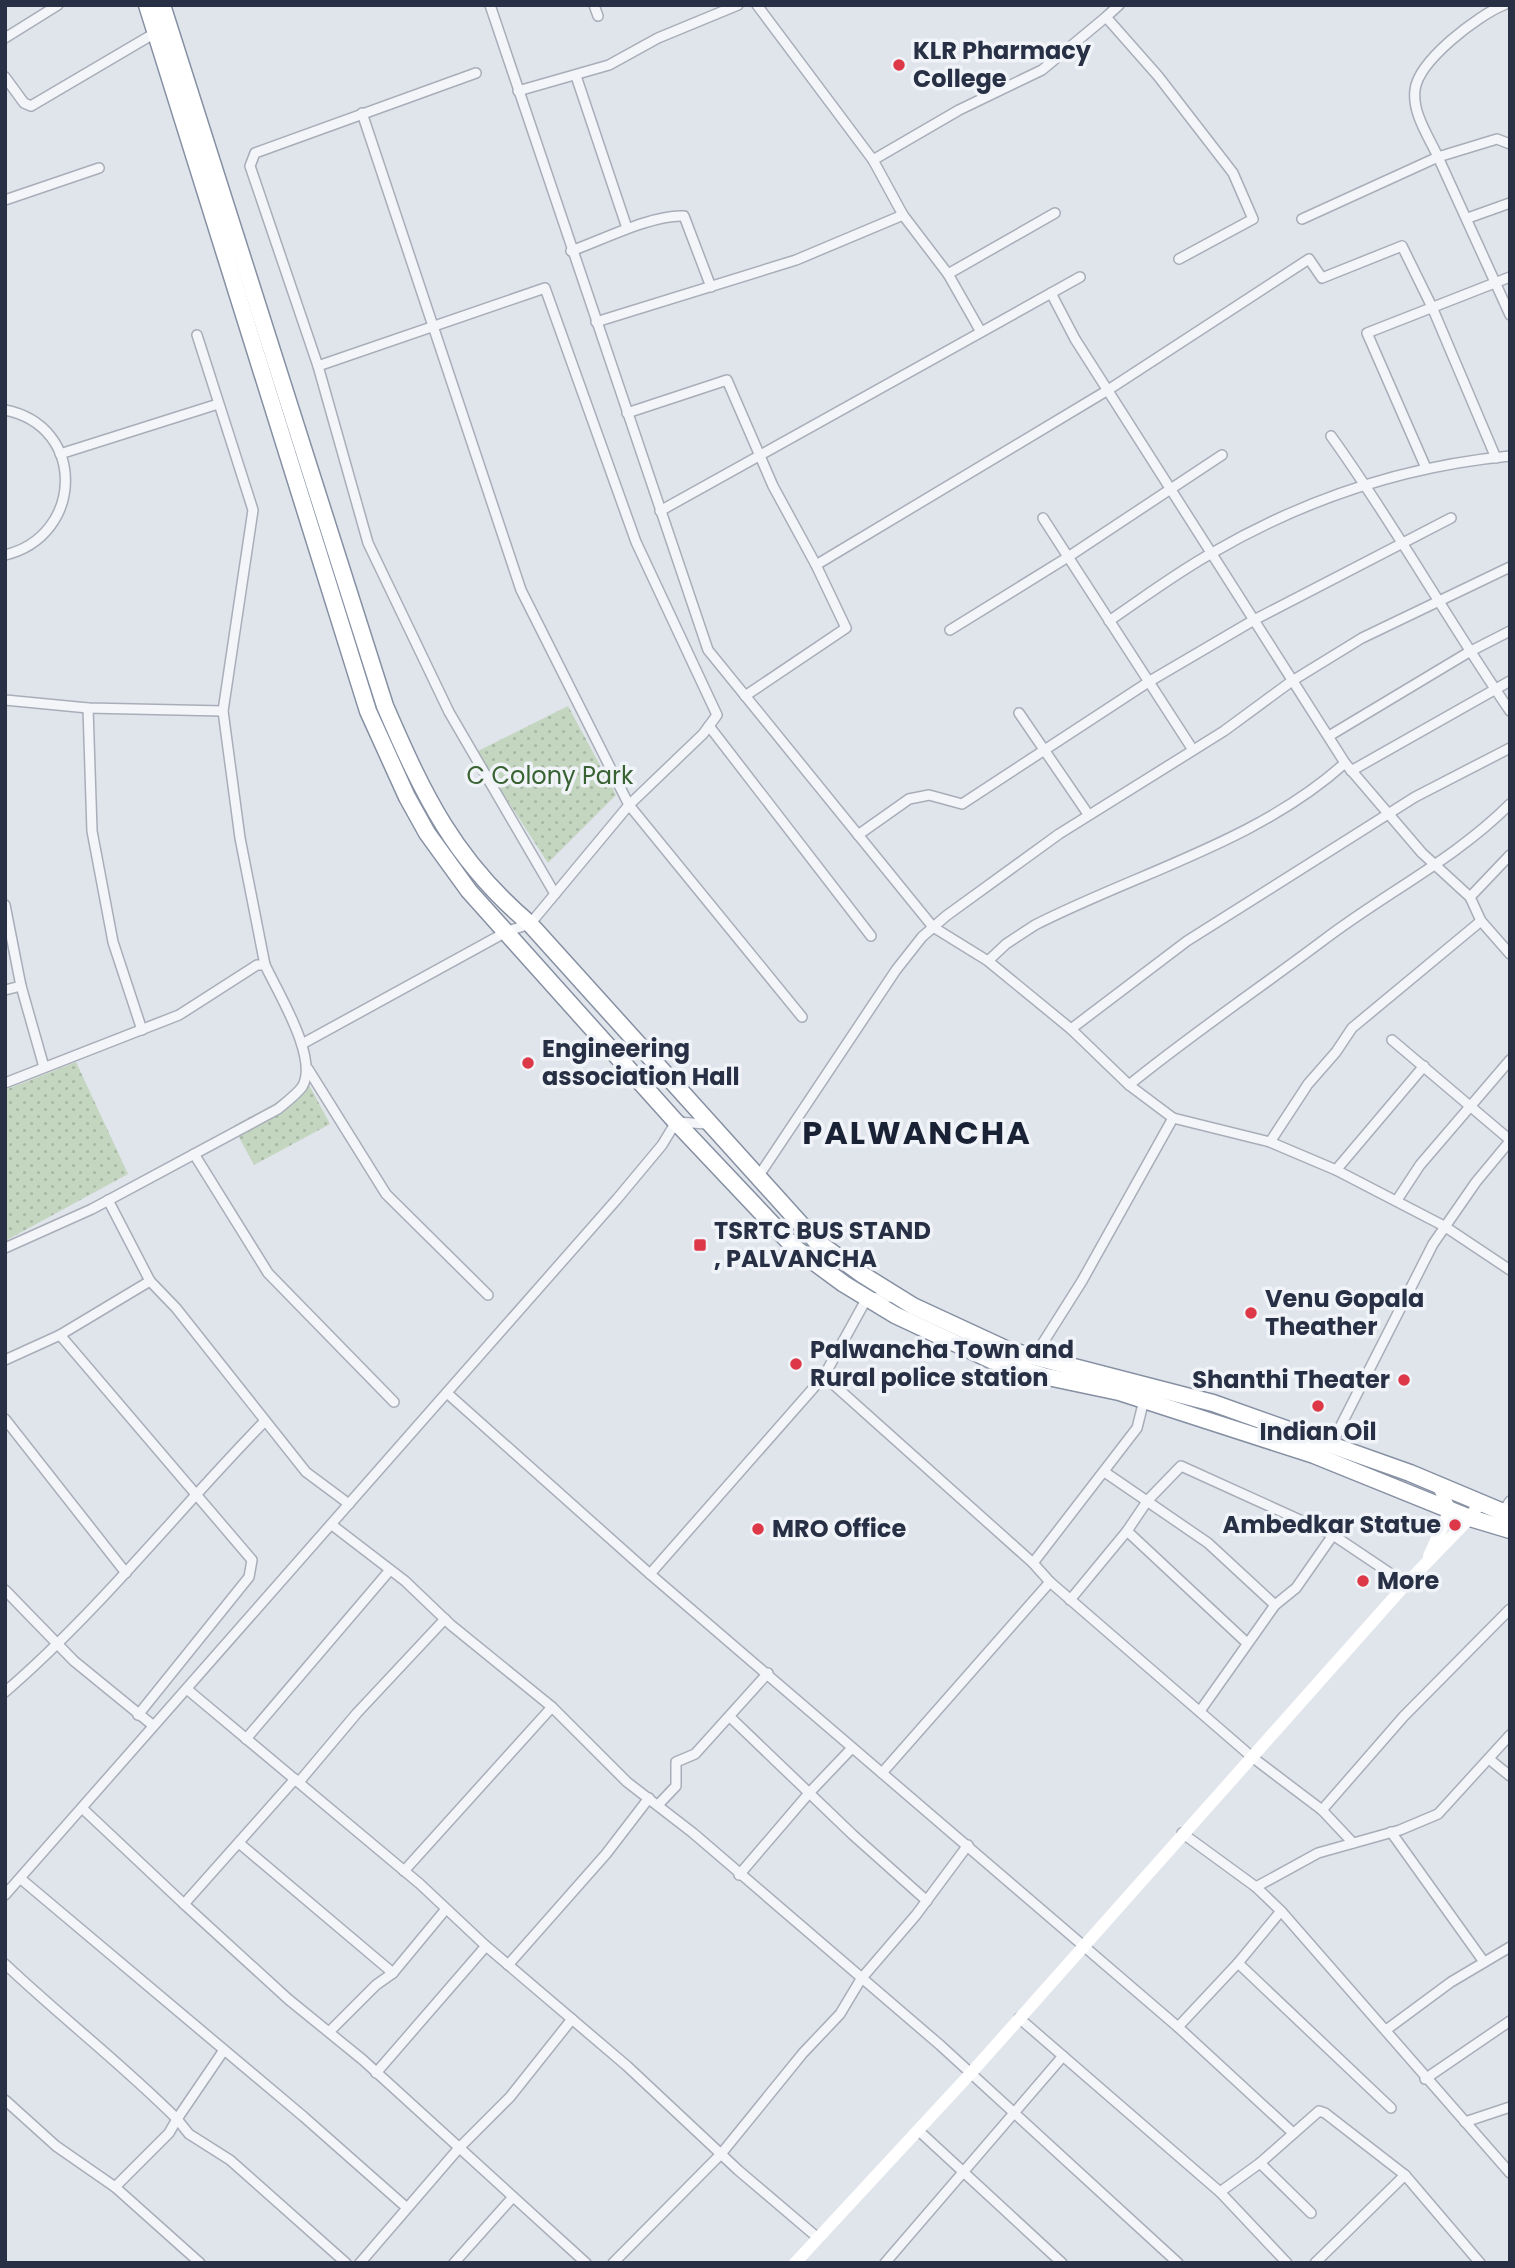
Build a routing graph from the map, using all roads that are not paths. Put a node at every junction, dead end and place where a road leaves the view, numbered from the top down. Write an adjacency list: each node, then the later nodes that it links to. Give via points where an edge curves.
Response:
1 (58, 5): 13 (street)
2 (147, 5): 12 (highway)
3 (162, 5): 100 (highway, via 385,706 422,791 444,828 489,887)
4 (490, 5): 17 (street)
5 (594, 5): 10 (street)
6 (738, 5): 15 (street)
7 (757, 5): 21 (street)
8 (1119, 5): 11 (street)
9 (1504, 5): 20 (street, via 1493,7 1459,32 1415,88 1417,111)
10 (598, 16)
11 (1106, 17): 21 (street, via 1042,70 959,110); 31 (street, via 1233,173 1253,219)
12 (155, 33): 16 (street, via 31,106); 102 (highway, via 369,711 426,833 469,891)
13 (5, 38)
14 (476, 74): 18 (street)
15 (576, 76): 17 (street); 29 (street)
16 (5, 77)
17 (518, 91): 30 (street)
18 (362, 113): 41 (street); 44 (street, via 255,153 250,166)
19 (1510, 144): 20 (street, via 1497,139)
20 (1438, 157): 27 (street); 28 (street)
21 (873, 160): 26 (street)
22 (99, 168): 23 (street)
23 (5, 200)
24 (1510, 203): 27 (street)
25 (1055, 213): 32 (street)
26 (903, 215): 32 (street); 36 (street, via 796,260)
27 (1468, 218): 35 (street)
28 (1302, 219)
29 (627, 228): 30 (street); 36 (street, via 684,216)
30 (571, 251): 40 (street)
31 (1179, 260)
32 (948, 274): 42 (street)
33 (1080, 277): 37 (street)
34 (1510, 277): 35 (street)
35 (1496, 282): 38 (street); 39 (street)
36 (710, 287): 40 (street)
37 (1051, 293): 42 (street); 45 (street)
38 (1432, 307): 45 (street, via 1402,246 1322,278 1309,259); 54 (street); 55 (street, via 1367,333)
39 (1510, 315)
40 (596, 322): 48 (street)
41 (433, 326): 44 (street); 83 (street, via 545,288 636,542 694,670 710,694 717,715); 90 (street, via 521,590)
42 (981, 332): 51 (street)
43 (197, 335): 46 (street)
44 (318, 366): 96 (street, via 368,542 449,712)
45 (1108, 390): 57 (street); 65 (street)
46 (218, 404): 50 (street); 80 (street, via 253,510)
47 (5, 410): 50 (street, via 41,427)
48 (627, 413): 51 (street, via 727,380); 58 (street)
49 (1331, 436): 56 (street)
50 (60, 454): 63 (street, via 66,486 57,518 36,542)
51 (762, 455): 58 (street); 65 (street, via 773,486)
52 (1222, 456): 57 (street)
53 (1510, 456): 54 (street)
54 (1496, 458): 55 (street)
55 (1426, 468): 56 (street)
56 (1366, 485): 61 (street); 62 (street, via 1321,500)
57 (1172, 488): 62 (street); 64 (street)
58 (660, 511): 77 (street, via 708,650)
59 (1043, 518): 64 (street)
60 (1451, 518): 61 (street)
61 (1401, 542): 67 (street); 68 (street)
62 (1212, 553): 68 (street); 69 (street)
63 (5, 555)
64 (1068, 557): 69 (street); 70 (street)
65 (816, 565): 77 (street, via 846,628)
66 (1510, 567): 67 (street)
67 (1438, 601): 72 (street); 74 (street, via 1362,638)
68 (1254, 620): 73 (street); 74 (street)
69 (1109, 621): 73 (street)
70 (950, 630)
71 (1510, 631): 72 (street)
72 (1469, 652): 76 (street); 84 (street)
73 (1150, 681): 86 (street); 87 (street)
74 (1292, 681): 84 (street); 87 (street)
75 (1510, 681): 76 (street)
76 (1494, 688): 81 (street); 88 (street)
77 (745, 696): 93 (street)
78 (5, 700): 79 (street)
79 (88, 708): 80 (street); 111 (street, via 92,831 113,942)
80 (223, 711): 106 (street, via 240,838)
81 (1510, 711)
82 (1019, 713): 86 (street)
83 (709, 726): 90 (street); 103 (street)
84 (1329, 736): 88 (street)
85 (1510, 748): 92 (street)
86 (1045, 749): 91 (street); 93 (street, via 962,804 929,794 909,799)
87 (1193, 750): 91 (street)
88 (1348, 766): 92 (street); 105 (street, via 1277,811 1035,925)
89 (1510, 804): 95 (street)
90 (629, 806): 96 (street); 109 (street)
91 (1088, 814): 101 (street, via 1005,870)
92 (1388, 816): 95 (street); 110 (street, via 1187,941)
93 (858, 835): 101 (street)
94 (1510, 855): 97 (street)
95 (1437, 866): 97 (street); 119 (street, via 1325,939)
96 (555, 894): 100 (street)
97 (1470, 897): 99 (street)
98 (5, 905): 107 (street)
99 (1481, 921): 104 (street); 125 (street, via 1352,1028)
100 (530, 924): 102 (street); 123 (highway)
101 (933, 927): 105 (street); 128 (street, via 896,970)
102 (508, 931): 113 (street); 122 (highway)
103 (871, 936)
104 (1510, 954)
105 (988, 961): 110 (street)
106 (265, 965): 111 (street, via 250,969 179,1015); 113 (street)
107 (21, 986): 108 (street); 116 (street)
108 (5, 990)
109 (802, 1017)
110 (1071, 1029): 119 (street)
111 (142, 1030): 116 (street)
112 (1392, 1040): 115 (street)
113 (302, 1045): 117 (street)
114 (1510, 1060): 120 (street)
115 (1424, 1066): 120 (street); 127 (street)
116 (44, 1067): 118 (street)
117 (308, 1069): 126 (street, via 302,1087 278,1110); 135 (street, via 386,1194)
118 (5, 1083)
119 (1129, 1085): 121 (street)
120 (1471, 1107): 124 (street); 130 (street)
121 (1173, 1118): 125 (street); 139 (street)
122 (676, 1122): 123 (street); 137 (highway, via 795,1248); 142 (street, via 632,1181)
123 (707, 1124): 128 (highway)
124 (1510, 1140): 131 (street)
125 (1270, 1142): 127 (street)
126 (194, 1154): 129 (street); 144 (street, via 268,1273)
127 (1336, 1170): 130 (street)
128 (758, 1177): 136 (highway, via 816,1241)
129 (108, 1200): 132 (street); 134 (street)
130 (1397, 1200): 131 (street)
131 (1444, 1226): 133 (street); 147 (street)
132 (5, 1248)
133 (1508, 1264)
134 (150, 1281): 138 (street); 146 (street)
135 (488, 1295)
136 (899, 1297): 137 (street); 139 (highway)
137 (867, 1298): 141 (street); 143 (highway, via 991,1360)
138 (60, 1335): 140 (street); 150 (street)
139 (1033, 1359): 147 (highway, via 1213,1404)
140 (5, 1360)
141 (824, 1376): 161 (street); 165 (street)
142 (447, 1392): 153 (street); 165 (street)
143 (1144, 1400): 148 (street, via 1137,1429); 154 (highway, via 1314,1455)
144 (394, 1402)
145 (5, 1419): 164 (street)
146 (264, 1422): 150 (street); 153 (street, via 306,1472)
147 (1331, 1445): 149 (highway)
148 (1106, 1473): 151 (street); 161 (street)
149 (1437, 1483): 152 (highway); 154 (street)
150 (196, 1492): 164 (street); 180 (street, via 252,1560 253,1570)
151 (1148, 1500): 159 (street); 160 (street, via 1181,1466); 170 (street, via 1208,1543)
152 (1480, 1502): 155 (highway); 156 (street)
153 (349, 1504): 157 (street)
154 (1450, 1510): 156 (highway); 162 (street)
155 (1507, 1510)
156 (1470, 1518): 158 (highway); 162 (street)
157 (332, 1525): 163 (street); 176 (street)
158 (1510, 1530)
159 (1127, 1531): 169 (street); 173 (street)
160 (1332, 1535): 167 (street); 170 (street, via 1296,1588)
161 (1033, 1563): 166 (street)
162 (1426, 1563): 167 (street)
163 (390, 1570): 172 (street); 184 (street)
164 (126, 1573): 174 (street)
165 (650, 1574): 175 (street)
166 (1050, 1582): 169 (street); 188 (street)
167 (1406, 1584): 186 (street)
168 (5, 1590): 174 (street)
169 (1070, 1600): 179 (street)
170 (1275, 1605): 173 (street)
171 (1510, 1609): 195 (street, via 1404,1716)
172 (445, 1619): 178 (street); 190 (street)
173 (1247, 1643): 179 (street)
174 (57, 1644): 177 (street); 180 (street)
175 (768, 1673): 181 (street); 185 (street)
176 (188, 1690): 184 (street); 194 (street)
177 (5, 1692)
178 (552, 1707): 192 (street); 201 (street)
179 (1200, 1711): 186 (street)
180 (138, 1715): 182 (street)
181 (730, 1717): 191 (street); 193 (street, via 695,1754 676,1762 676,1786)
182 (150, 1723)
183 (1510, 1735): 187 (street)
184 (246, 1739): 190 (street)
185 (852, 1748): 188 (street); 191 (street)
186 (1252, 1756): 195 (street); 197 (street)
187 (1489, 1759): 189 (street); 196 (street, via 1438,1814)
188 (882, 1773): 200 (street)
189 (1510, 1776)
190 (297, 1781): 198 (street); 201 (street)
191 (810, 1792): 202 (street); 206 (street)
192 (649, 1798): 193 (street); 216 (street)
193 (657, 1805): 202 (street)
194 (82, 1808): 203 (street); 207 (street)
195 (1322, 1810): 199 (street)
196 (1391, 1832): 199 (street); 213 (street)
197 (1182, 1833): 204 (street); 210 (street)
198 (239, 1843): 207 (street); 217 (street)
199 (1353, 1843): 204 (street, via 1318,1853)
200 (968, 1845): 206 (street); 210 (street)
201 (404, 1871): 208 (street)
202 (739, 1875): 218 (street)
203 (21, 1880): 205 (street); 225 (street)
204 (1256, 1887): 209 (street)
205 (5, 1895)
206 (927, 1901): 218 (street)
207 (184, 1904): 224 (street)
208 (446, 1909): 211 (street); 217 (street)
209 (1281, 1911): 214 (street); 223 (street)
210 (1083, 1945): 219 (street); 222 (street)
211 (486, 1946): 216 (street); 227 (street)
212 (1510, 1947): 213 (street)
213 (1485, 1962): 223 (street)
214 (1238, 1963): 222 (street); 232 (street)
215 (5, 1964): 234 (street, via 86,2039 128,2070)
216 (508, 1965): 220 (street)
217 (393, 1973): 224 (street)
218 (861, 1979): 228 (street); 239 (street, via 840,2014)
219 (1020, 2018): 226 (street); 228 (street)
220 (572, 2019): 238 (street, via 510,2097); 239 (street)
221 (1510, 2021): 229 (street)
222 (1178, 2027): 237 (street)
223 (1386, 2030): 229 (street)
224 (329, 2032): 227 (street)
225 (224, 2050): 234 (street); 247 (street)
226 (1063, 2056): 233 (street); 245 (street)
227 (376, 2073): 238 (street)
228 (971, 2073): 233 (street); 236 (street)
229 (1425, 2079): 235 (street)
230 (5, 2100): 244 (street, via 56,2146)
231 (1510, 2107): 235 (street)
232 (1391, 2108)
233 (1014, 2111): 241 (street); 259 (street)
234 (177, 2119): 244 (street); 251 (street, via 188,2134 230,2160)
235 (1465, 2122): 242 (street)
236 (919, 2131): 241 (street); 249 (street)
237 (1292, 2133): 240 (street); 243 (street, via 1319,2111 1325,2113)
238 (459, 2148): 246 (street); 247 (street)
239 (721, 2154): 249 (street); 255 (street)
240 (1260, 2163): 245 (street); 248 (street)
241 (965, 2171): 257 (street); 258 (street)
242 (1510, 2173)
243 (1405, 2175): 261 (street); 262 (street)
244 (115, 2188): 250 (street)
245 (1220, 2192): 260 (street)
246 (513, 2197): 253 (street); 254 (street)
247 (407, 2208): 252 (street)
248 (1311, 2213)
249 (818, 2238): 256 (street)
250 (200, 2263)
251 (346, 2263)
252 (360, 2263)
253 (454, 2263)
254 (586, 2263)
255 (612, 2263)
256 (795, 2263)
257 (886, 2263)
258 (1062, 2263)
259 (1178, 2263)
260 (1287, 2263)
261 (1315, 2263)
262 (1480, 2263)

